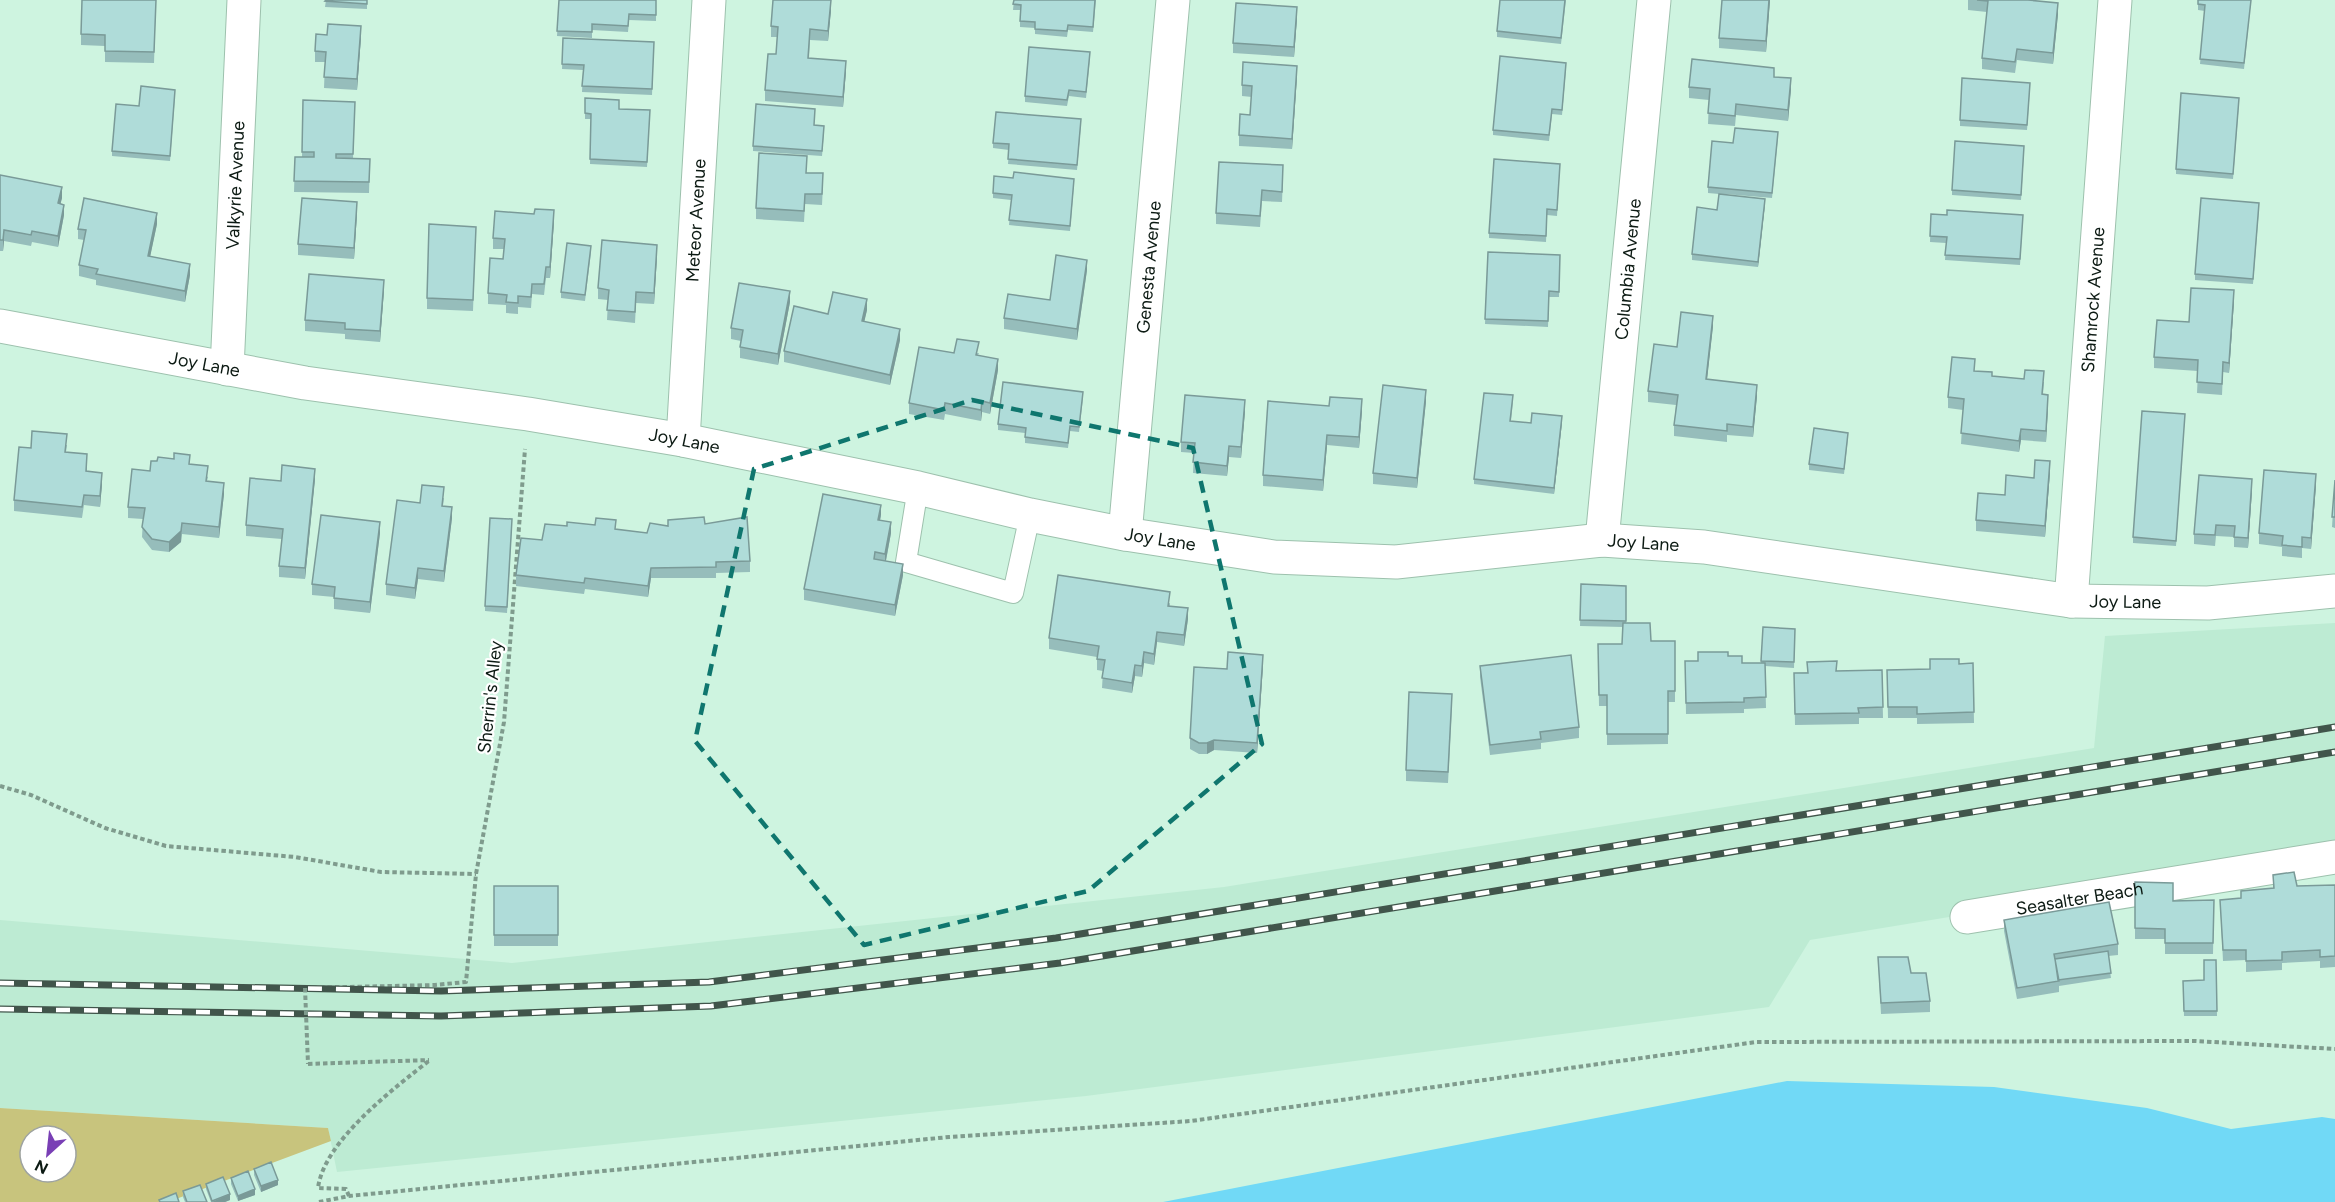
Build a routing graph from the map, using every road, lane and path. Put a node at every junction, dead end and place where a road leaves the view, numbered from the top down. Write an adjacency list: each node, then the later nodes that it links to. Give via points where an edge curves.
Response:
1 (244, 0): 7 (street, Valkyrie Avenue)
2 (709, 0): 9 (street, Meteor Avenue)
3 (1173, 0): 12 (street, Genesta Avenue)
4 (1654, 0): 13 (street, Columbia Avenue)
5 (2115, 0): 15 (street, Shamrock Avenue)
6 (0, 326): 7 (street, Joy Lane)
7 (227, 369): 8 (street, Joy Lane)
8 (528, 414): 9 (street, Joy Lane); 18 (path, Sherrin's Alley, via 504,722)
9 (683, 440): 10 (street, Joy Lane)
10 (918, 488): 11 (street, Joy Lane); 11 (lane, via 906,562 1013,592)
11 (1030, 515): 12 (street, Joy Lane)
12 (1125, 534): 13 (street, Joy Lane, via 1274,557 1396,562)
13 (1602, 540): 15 (street, Joy Lane, via 1704,547)
14 (2335, 591): 15 (street, Joy Lane, via 2208,603)
15 (2071, 601)
16 (0, 786): 18 (path, via 31,795 105,828 166,846 295,857 381,872)
17 (2335, 857): 19 (street, Seasalter Beach)
18 (476, 874): 21 (path, Sherrin's Alley, bridge, via 466,982 305,988 308,1064 430,1060 338,1142 327,1160 318,1188 346,1189)
19 (1967, 917)
20 (2335, 1049): 21 (path, via 2195,1041 1756,1042 1191,1121 949,1137)
21 (349, 1196): 22 (path)
22 (319, 1202)

